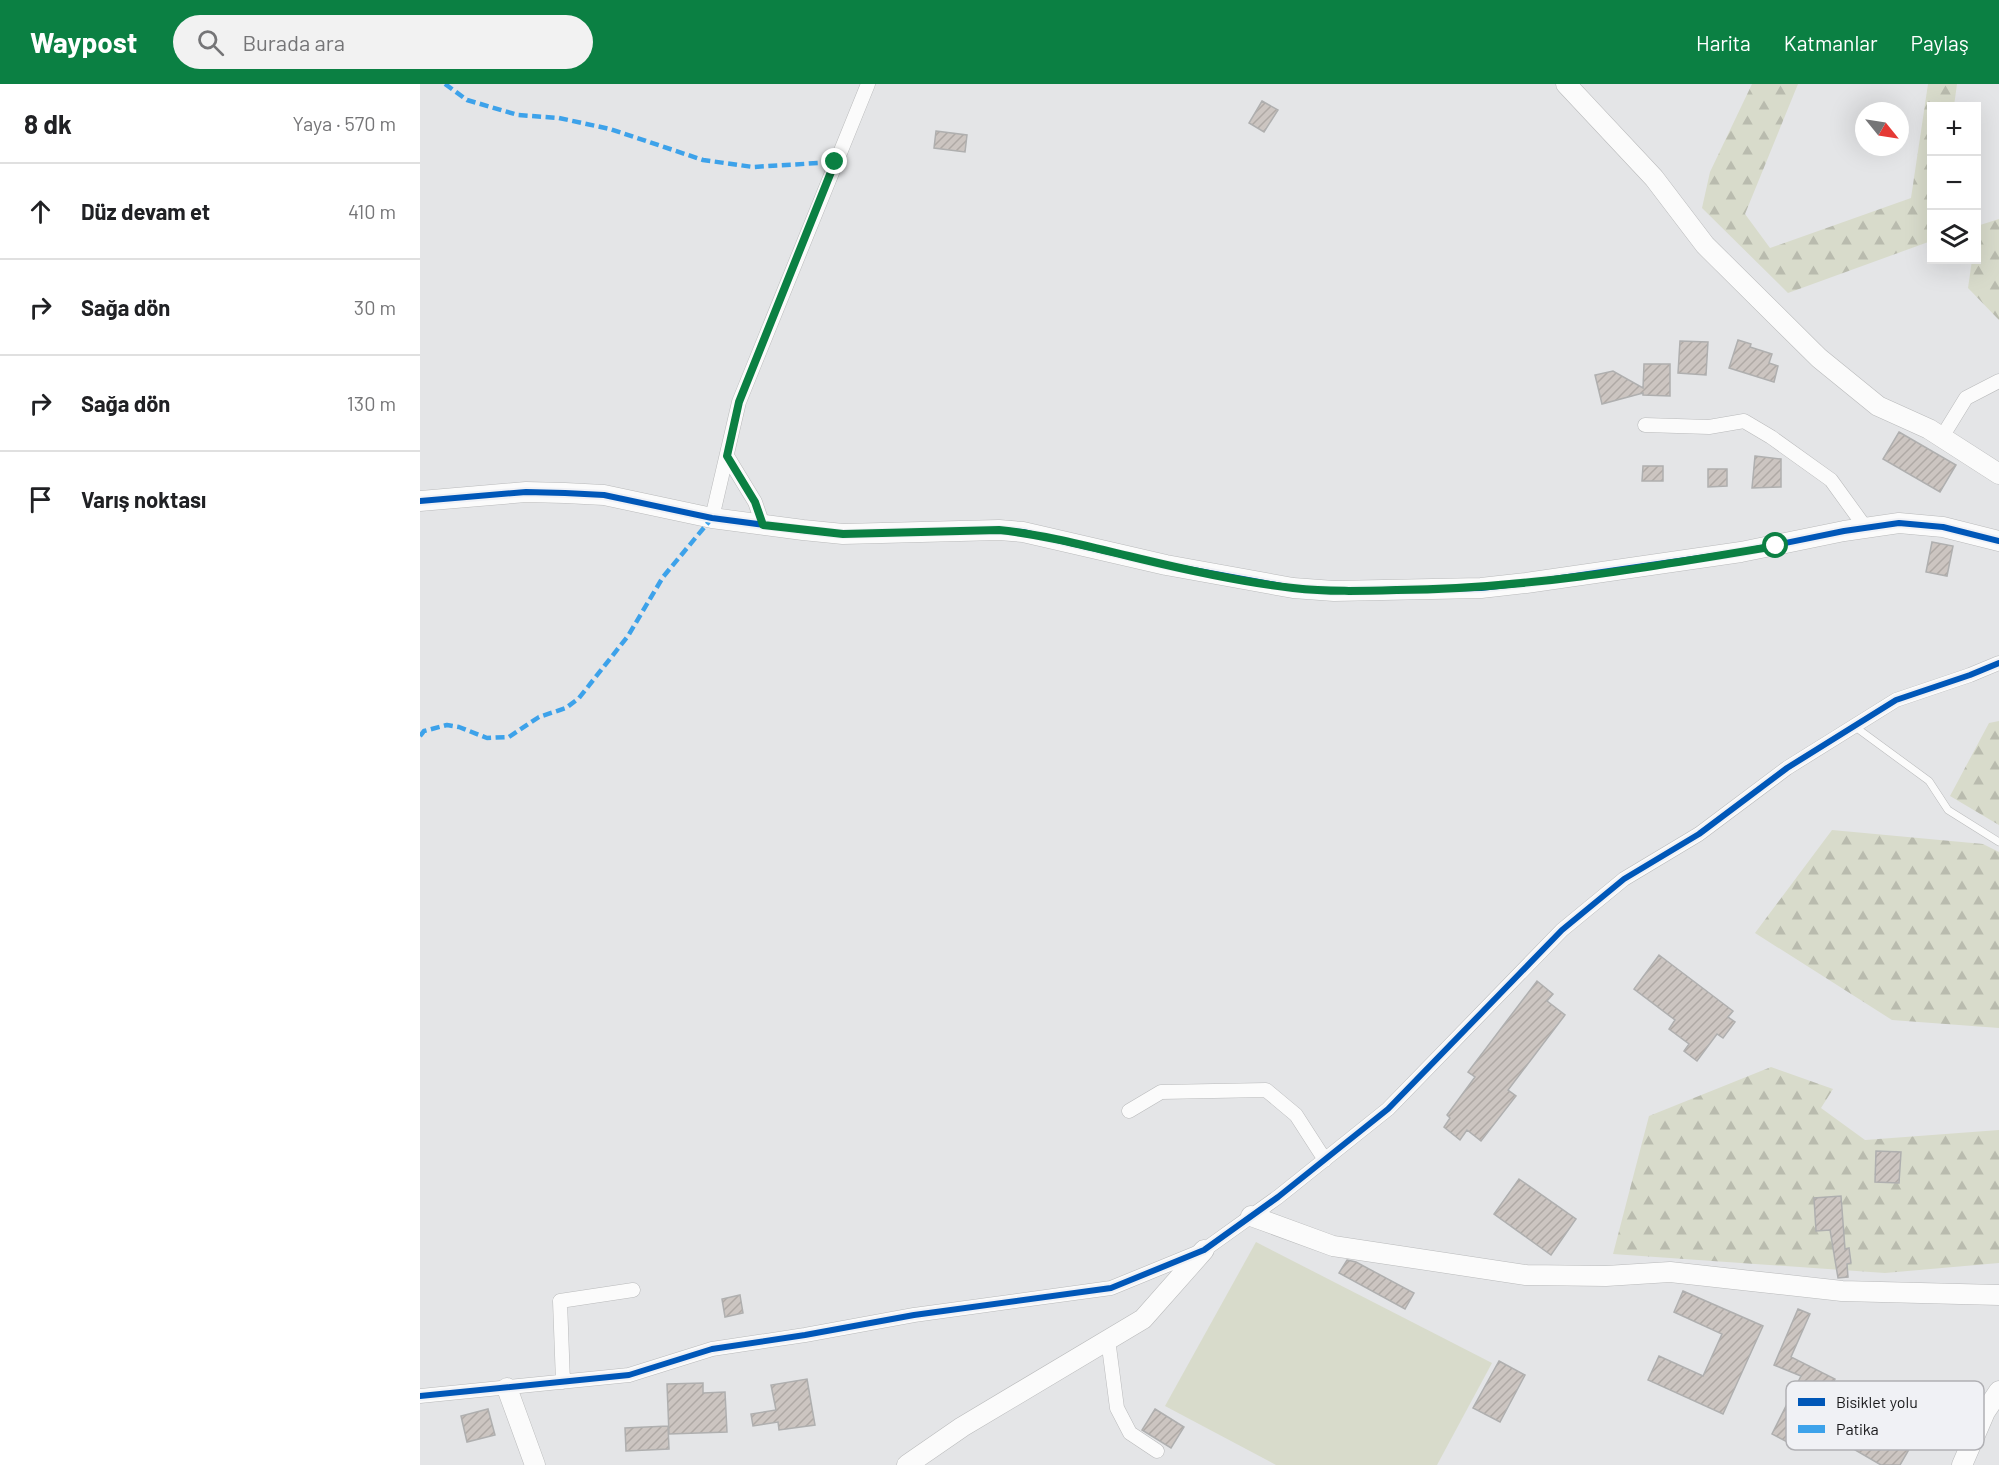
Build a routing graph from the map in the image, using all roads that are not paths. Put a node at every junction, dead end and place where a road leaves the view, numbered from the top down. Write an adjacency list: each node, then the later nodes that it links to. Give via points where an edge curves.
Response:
1 (867, 84): 6 (street, via 739,402)
2 (1566, 84): 5 (street, via 1654,178 1705,245 1819,358 1878,406)
3 (1999, 381): 5 (street, via 1966,398)
4 (1645, 425): 11 (street, via 1709,427 1744,421 1831,480)
5 (1942, 437): 7 (street)
6 (727, 456): 9 (street); 10 (street, via 755,502)
7 (1999, 474)
8 (420, 501): 9 (street, via 505,493 604,495)
9 (712, 518): 10 (street)
10 (763, 525): 11 (street, via 843,534 1023,532 1166,565 1293,588 1334,591 1460,589 1526,583 1732,553)
11 (1865, 527): 12 (street, via 1899,523 1943,527)
12 (1999, 541)
13 (1999, 663): 14 (street, via 1896,700)
14 (1854, 726): 15 (lane, via 1929,781 1948,810); 17 (street, via 1787,768 1699,834 1623,879 1562,930 1388,1109)
15 (1999, 842)
16 (1129, 1111): 17 (street, via 1161,1092 1266,1089 1296,1115)
17 (1325, 1160): 18 (street)
18 (1251, 1216): 19 (street); 21 (street, via 1333,1246 1526,1275 1670,1272 1842,1291)
19 (1204, 1250): 22 (street, via 1143,1319); 23 (street, via 1110,1288 914,1315 712,1349 629,1375)
20 (633, 1290): 23 (street, via 561,1301)
21 (1999, 1295)
22 (1108, 1339): 29 (street, via 1117,1408 1130,1432); 31 (street, via 962,1426)
23 (563, 1382): 24 (street)
24 (507, 1388): 26 (street); 30 (street)
25 (1999, 1391): 27 (street)
26 (420, 1396)
27 (1984, 1414)
28 (1969, 1450): 32 (street)
29 (1157, 1451)
30 (535, 1465)
31 (907, 1465)
32 (1962, 1465)

